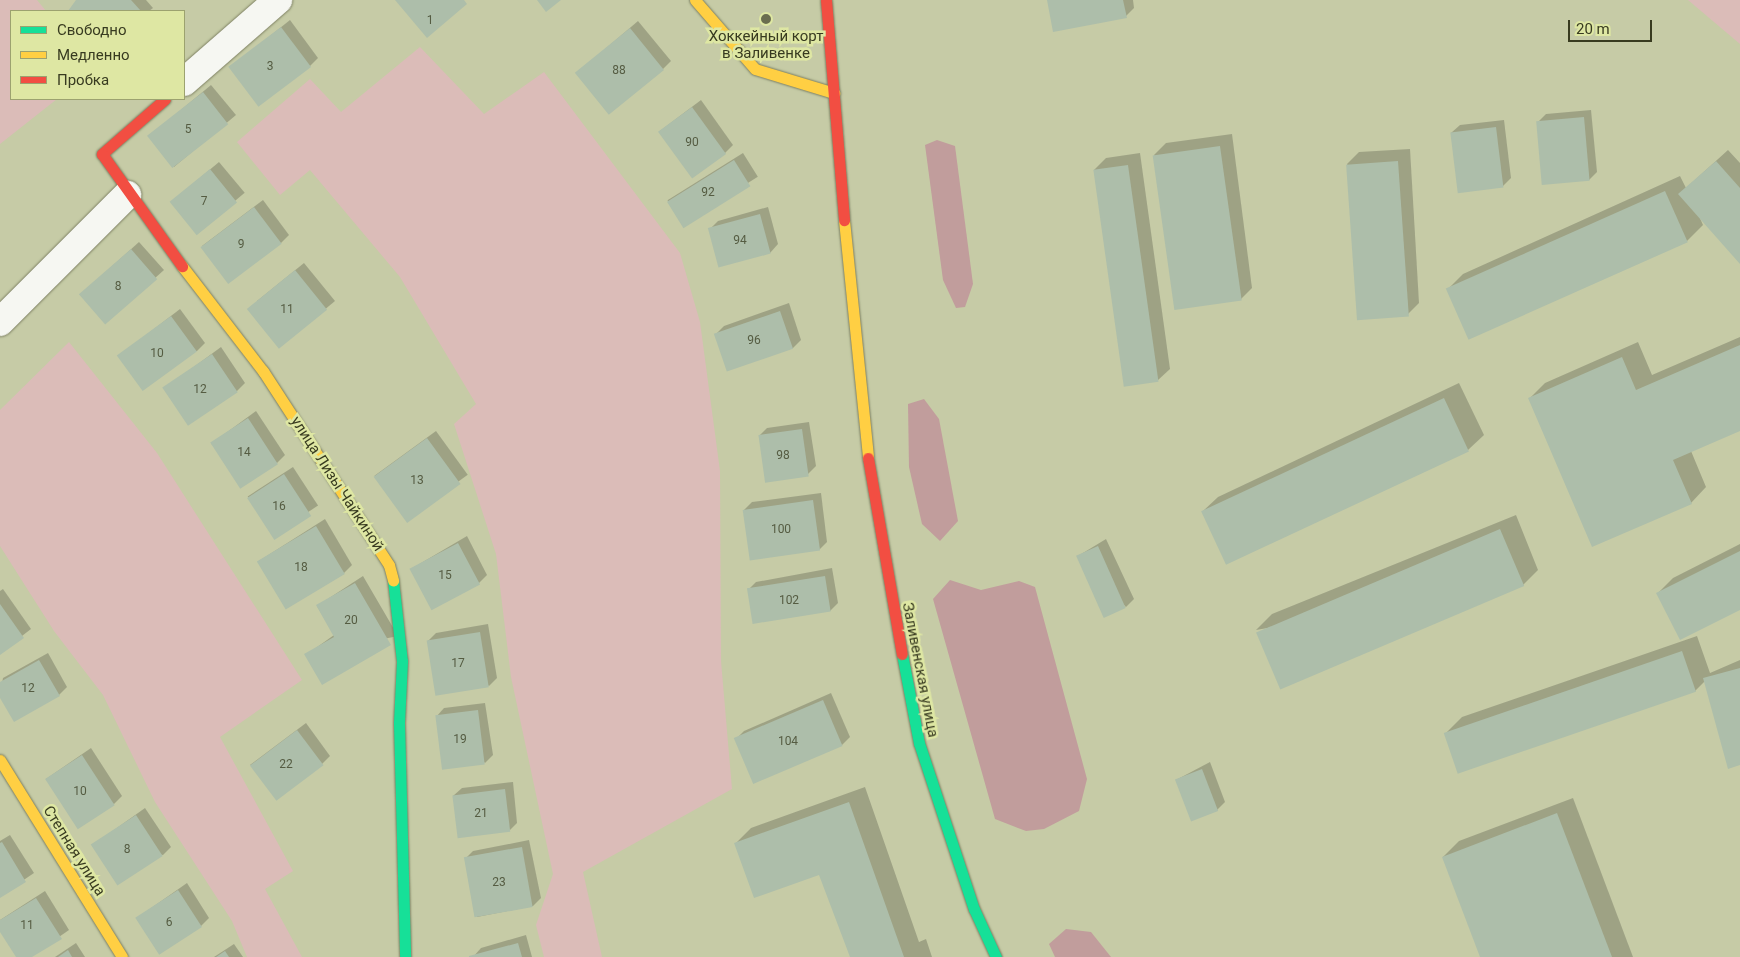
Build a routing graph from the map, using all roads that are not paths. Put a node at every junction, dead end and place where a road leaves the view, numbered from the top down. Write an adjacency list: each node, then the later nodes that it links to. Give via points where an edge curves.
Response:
1 (278, 0): 4 (street)
2 (695, 0): 5 (street, via 755,69)
3 (826, 0): 5 (street, Заливенская улица)
4 (185, 81)
5 (834, 92): 12 (street, Заливенская улица, via 856,378 878,532 919,743 974,909)
6 (164, 100): 7 (street, улица Лизы Чайкиной, via 102,154)
7 (127, 195): 8 (street); 11 (street, улица Лизы Чайкиной, via 263,371 389,565 398,599 402,661 399,723)
8 (0, 322)
9 (0, 760): 10 (street, Степная улица)
10 (122, 957)
11 (405, 957)
12 (996, 957)

